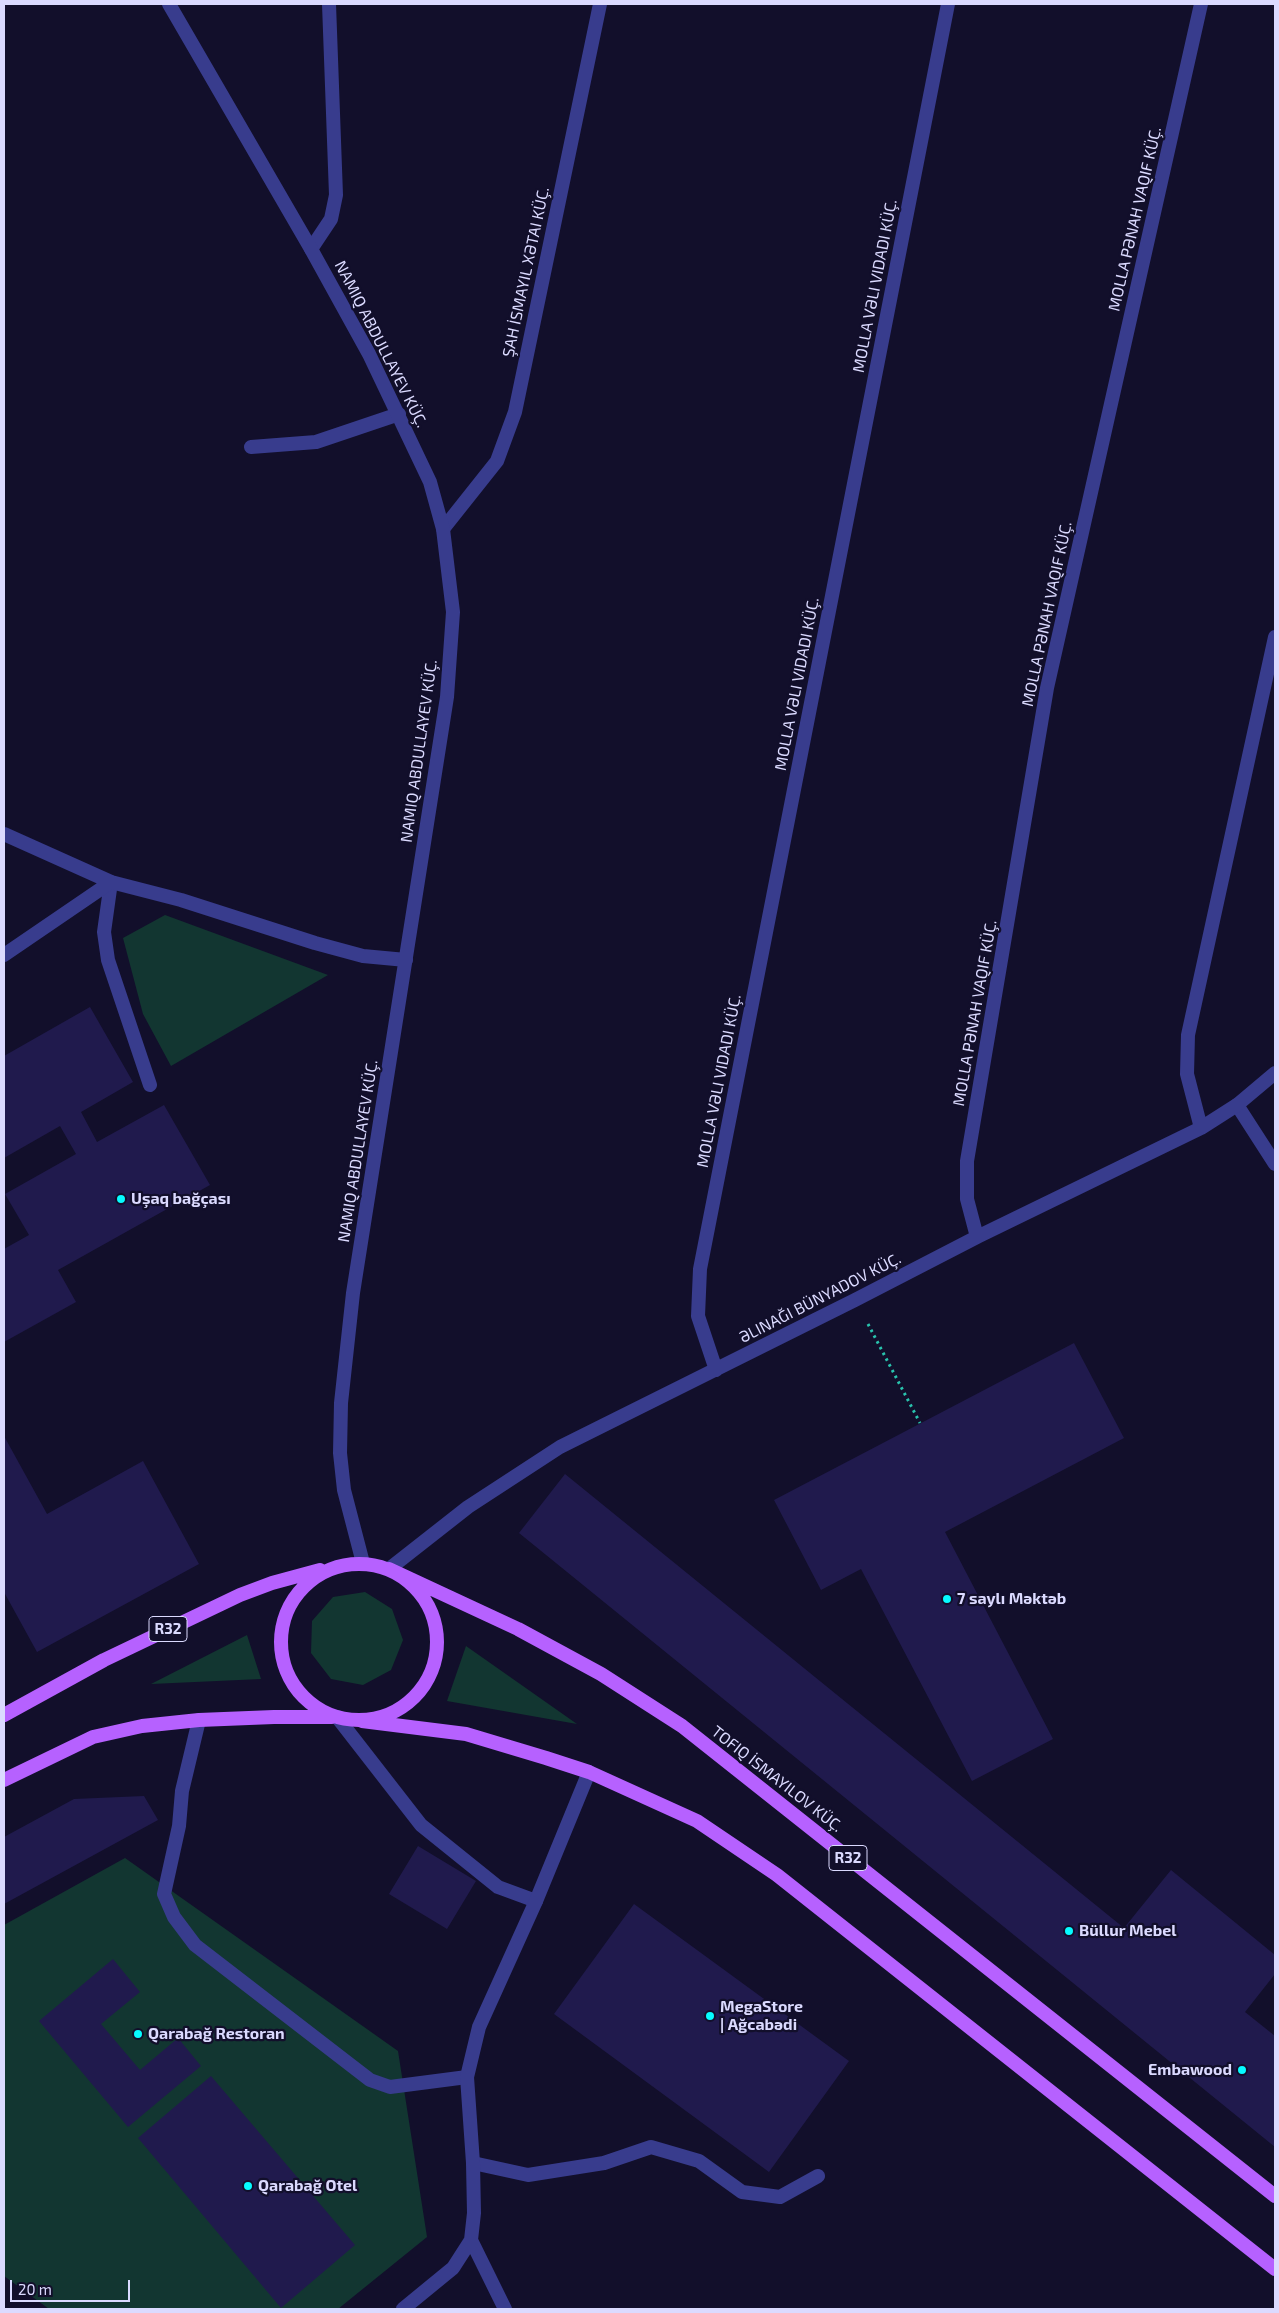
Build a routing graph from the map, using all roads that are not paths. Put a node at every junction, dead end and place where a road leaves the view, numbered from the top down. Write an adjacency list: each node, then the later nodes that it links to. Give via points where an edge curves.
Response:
1 (169, 4): 6 (street, NAMIQ ABDULLAYEV KÜÇ.)
2 (329, 4): 6 (street, via 336,195 331,219)
3 (600, 4): 9 (street, via 515,412 497,461)
4 (948, 4): 21 (street, MOLLA VƏLI VIDADI KÜÇ., via 700,1269 698,1316)
5 (1202, 4): 20 (street, MOLLA PƏNAH VAQIF KÜÇ., via 1047,688 967,1161 966,1199)
6 (311, 249): 7 (street, NAMIQ ABDULLAYEV KÜÇ.)
7 (399, 414): 8 (street, via 316,442); 9 (street, NAMIQ ABDULLAYEV KÜÇ., via 430,482)
8 (251, 447)
9 (443, 529): 14 (street, NAMIQ ABDULLAYEV KÜÇ., via 453,612 447,697)
10 (1275, 637): 18 (street, via 1188,1035 1187,1074)
11 (4, 834): 12 (street)
12 (111, 882): 13 (street); 14 (street, via 181,900 353,954); 16 (street, via 104,932 108,960)
13 (4, 955)
14 (406, 960): 22 (street, NAMIQ ABDULLAYEV KÜÇ., via 353,1293 341,1403 340,1453 344,1490)
15 (1275, 1073): 17 (street)
16 (150, 1085)
17 (1237, 1105): 18 (street); 19 (street)
18 (1201, 1128): 20 (street)
19 (1275, 1164)
20 (977, 1237): 21 (street)
21 (716, 1370): 24 (street, via 560,1447 468,1507)
22 (363, 1563): 23 (main road); 24 (main road)
23 (340, 1565): 25 (main road, R32, via 240,1595 104,1660); 26 (main road, via 319,1574 302,1588 288,1607 282,1629 287,1673 299,1692 316,1708)
24 (389, 1569): 28 (main road, via 411,1584 428,1604 437,1629 437,1656 427,1681 411,1702 388,1716); 35 (main road, R32, via 518,1629 601,1674 682,1726)
25 (4, 1715)
26 (337, 1717): 27 (main road); 28 (main road); 31 (street, via 421,1825 498,1887)
27 (200, 1720): 30 (main road, via 142,1726 93,1738); 32 (street, via 182,1791 179,1826 164,1894 174,1917 196,1945 370,2080 390,2086)
28 (362, 1721): 29 (main road, via 466,1734)
29 (589, 1772): 31 (street); 37 (main road, via 697,1821 777,1875)
30 (4, 1780)
31 (536, 1901): 32 (street, via 479,2027)
32 (467, 2077): 33 (street)
33 (473, 2163): 34 (street, via 528,2175 604,2163 651,2147 698,2161 742,2192 780,2197); 36 (street)
34 (818, 2176)
35 (1275, 2196)
36 (471, 2240): 38 (street, via 453,2268); 39 (street)
37 (1275, 2269)
38 (404, 2309)
39 (505, 2309)

